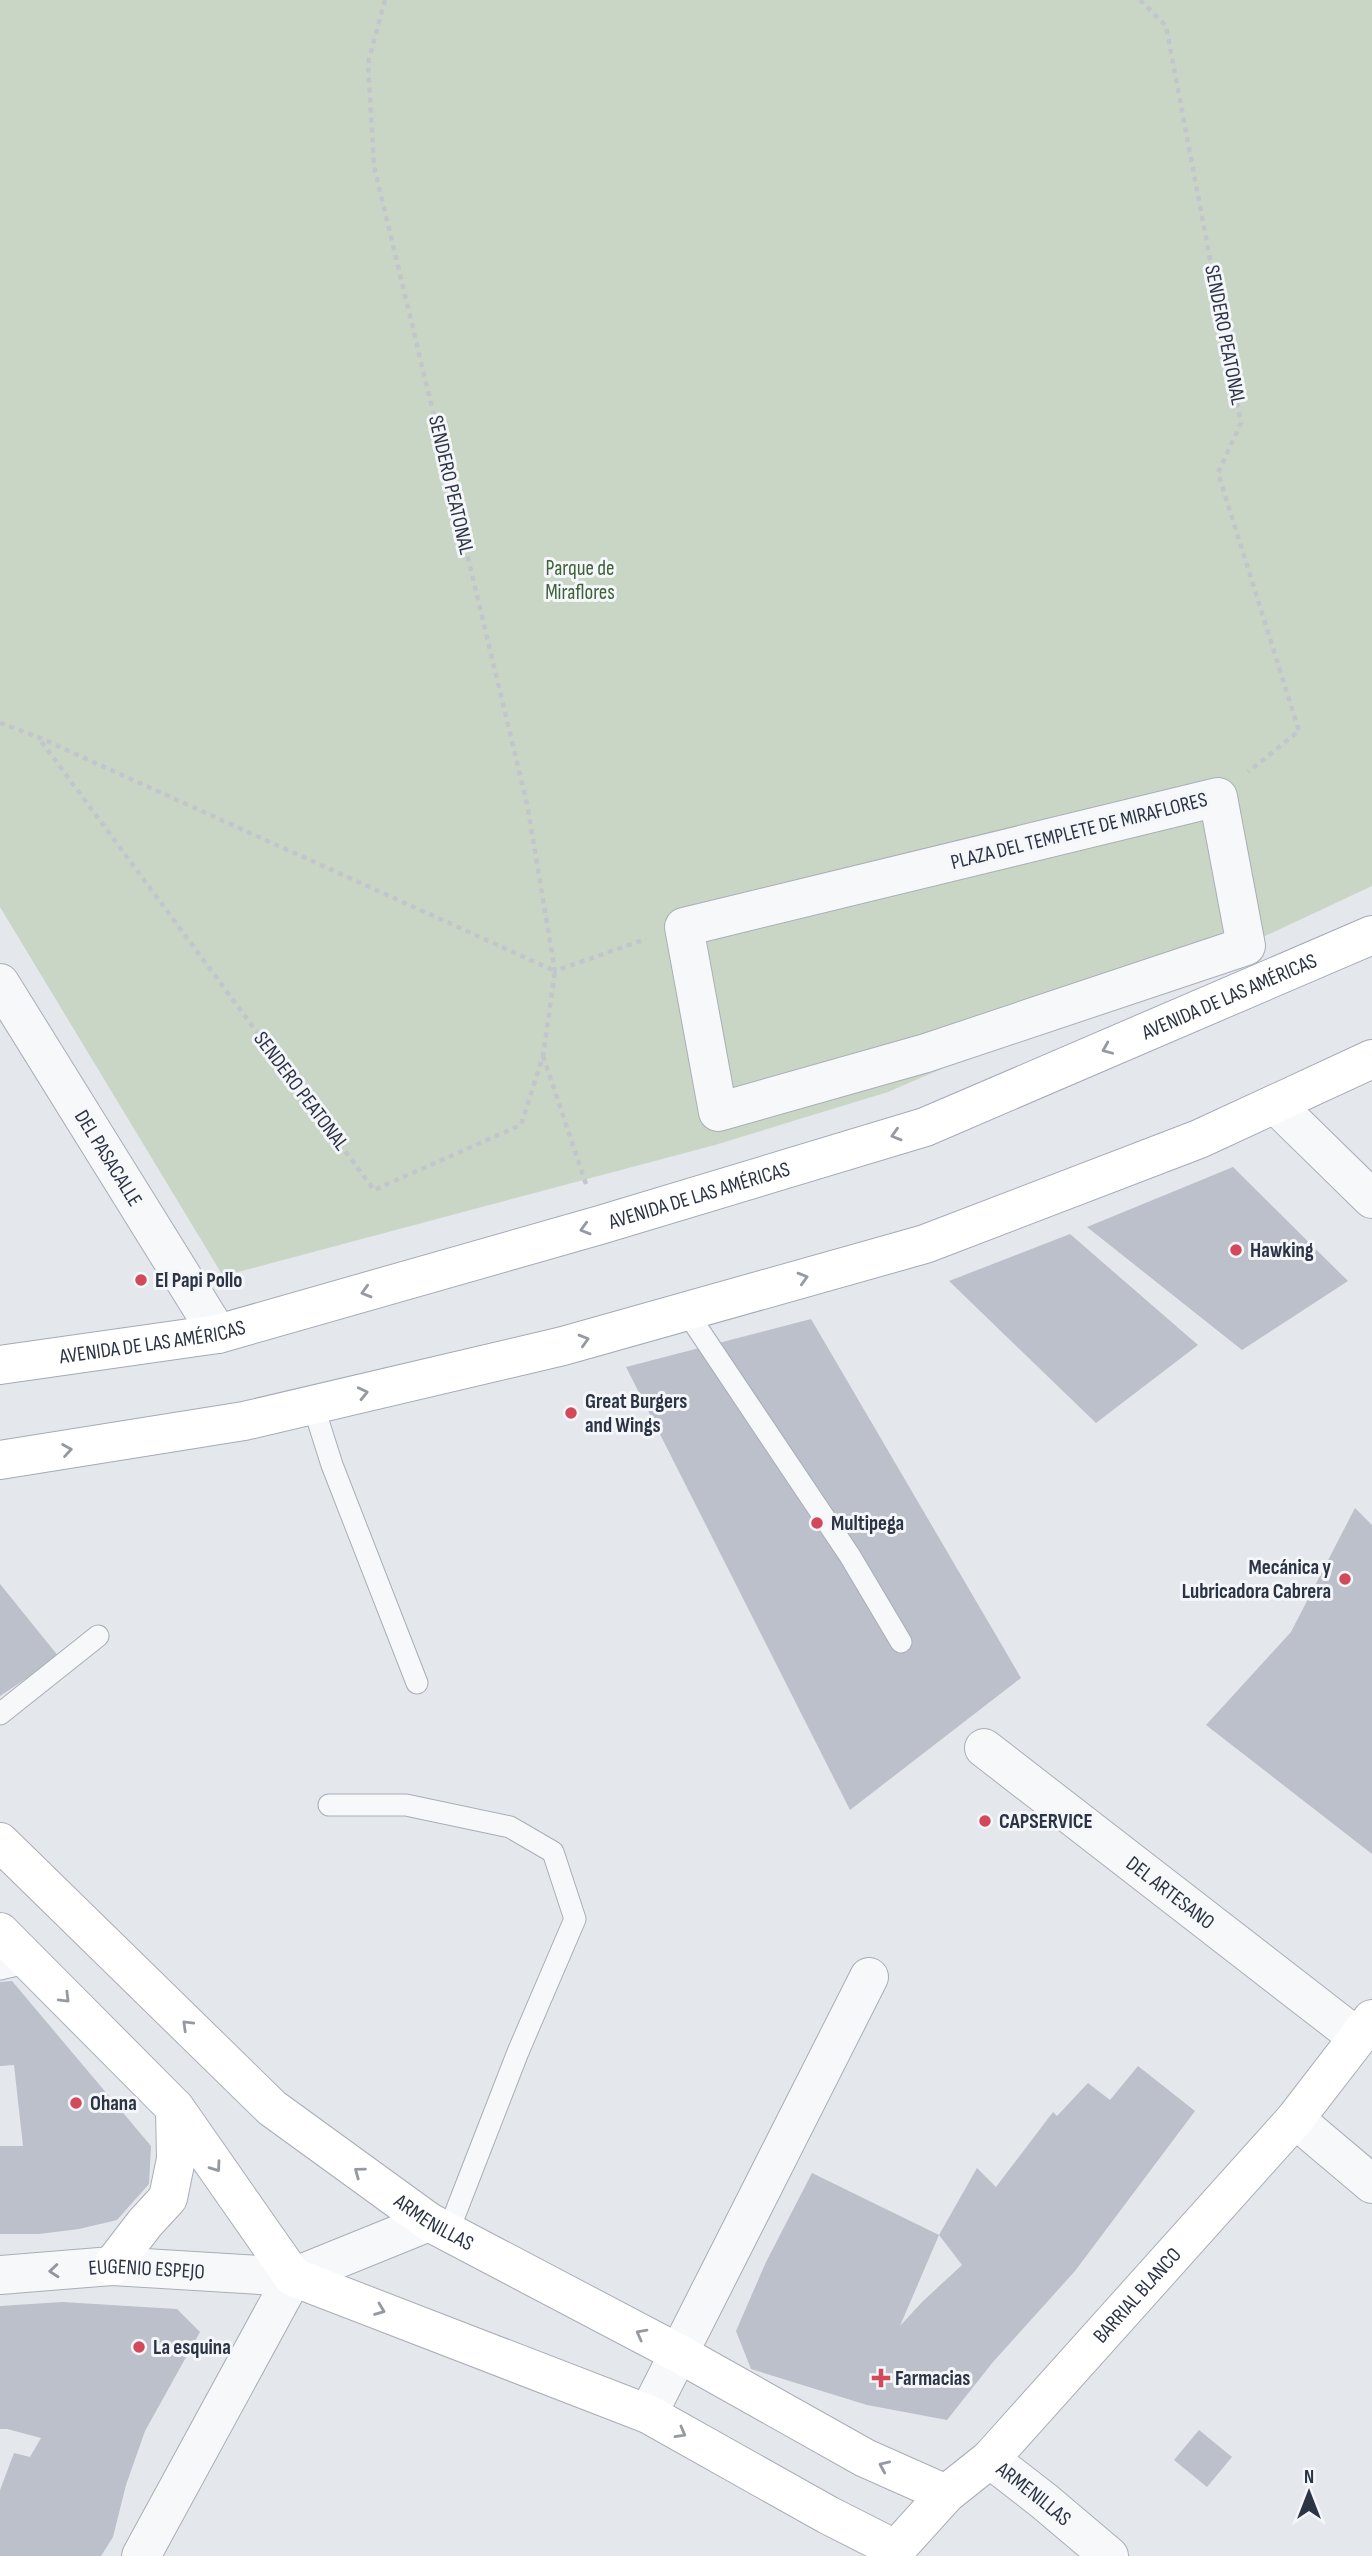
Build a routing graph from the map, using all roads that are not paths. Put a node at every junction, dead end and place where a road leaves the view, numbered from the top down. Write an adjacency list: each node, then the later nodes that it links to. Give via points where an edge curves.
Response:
1 (1218, 797): 1 (street, PLAZA DEL TEMPLETE DE MIRAFLORES, via 1246,946 926,1053 718,1112 684,927)
2 (1372, 935): 8 (main road, AVENIDA DE LAS AMÉRICAS, one-way to 8, via 925,1127)
3 (0, 983): 8 (street, DEL PASACALLE)
4 (1372, 1059): 5 (main road)
5 (1275, 1104): 6 (street); 7 (main road, one-way to 5, via 925,1244 1199,1139)
6 (1372, 1199)
7 (686, 1311): 10 (main road, one-way to 7, via 563,1346); 13 (lane, via 850,1556)
8 (218, 1334): 9 (main road, AVENIDA DE LAS AMÉRICAS)
9 (0, 1365)
10 (313, 1405): 11 (main road, one-way to 10, via 244,1422); 14 (lane)
11 (0, 1460)
12 (98, 1636): 15 (lane)
13 (901, 1642)
14 (416, 1683)
15 (0, 1714)
16 (984, 1748): 22 (street, DEL ARTESANO)
17 (329, 1805): 26 (lane, via 406,1805 510,1827 553,1852 575,1919)
18 (0, 1842): 26 (main road, ARMENILLAS, one-way to 18, via 272,2108)
19 (0, 1932): 20 (main road)
20 (15, 1966): 23 (main road, one-way to 23)
21 (869, 1977): 30 (street)
22 (1365, 2028): 24 (main road, BARRIAL BLANCO)
23 (175, 2108): 27 (main road, via 176,2159 168,2198); 29 (main road, one-way to 29)
24 (1295, 2119): 25 (street); 32 (main road, BARRIAL BLANCO)
25 (1372, 2184)
26 (438, 2227): 29 (street); 30 (main road, ARMENILLAS, one-way to 26)
27 (112, 2266): 28 (street, EUGENIO ESPEJO, one-way to 28); 29 (street, EUGENIO ESPEJO)
28 (0, 2275)
29 (293, 2277): 31 (main road, one-way to 31); 35 (street)
30 (678, 2353): 31 (street); 33 (main road, ARMENILLAS, one-way to 30, via 865,2458)
31 (648, 2414): 34 (main road, one-way to 34)
32 (990, 2459): 33 (main road, BARRIAL BLANCO); 36 (street, ARMENILLAS)
33 (946, 2494): 34 (main road, BARRIAL BLANCO)
34 (892, 2553)
35 (141, 2556)
36 (1109, 2556)

